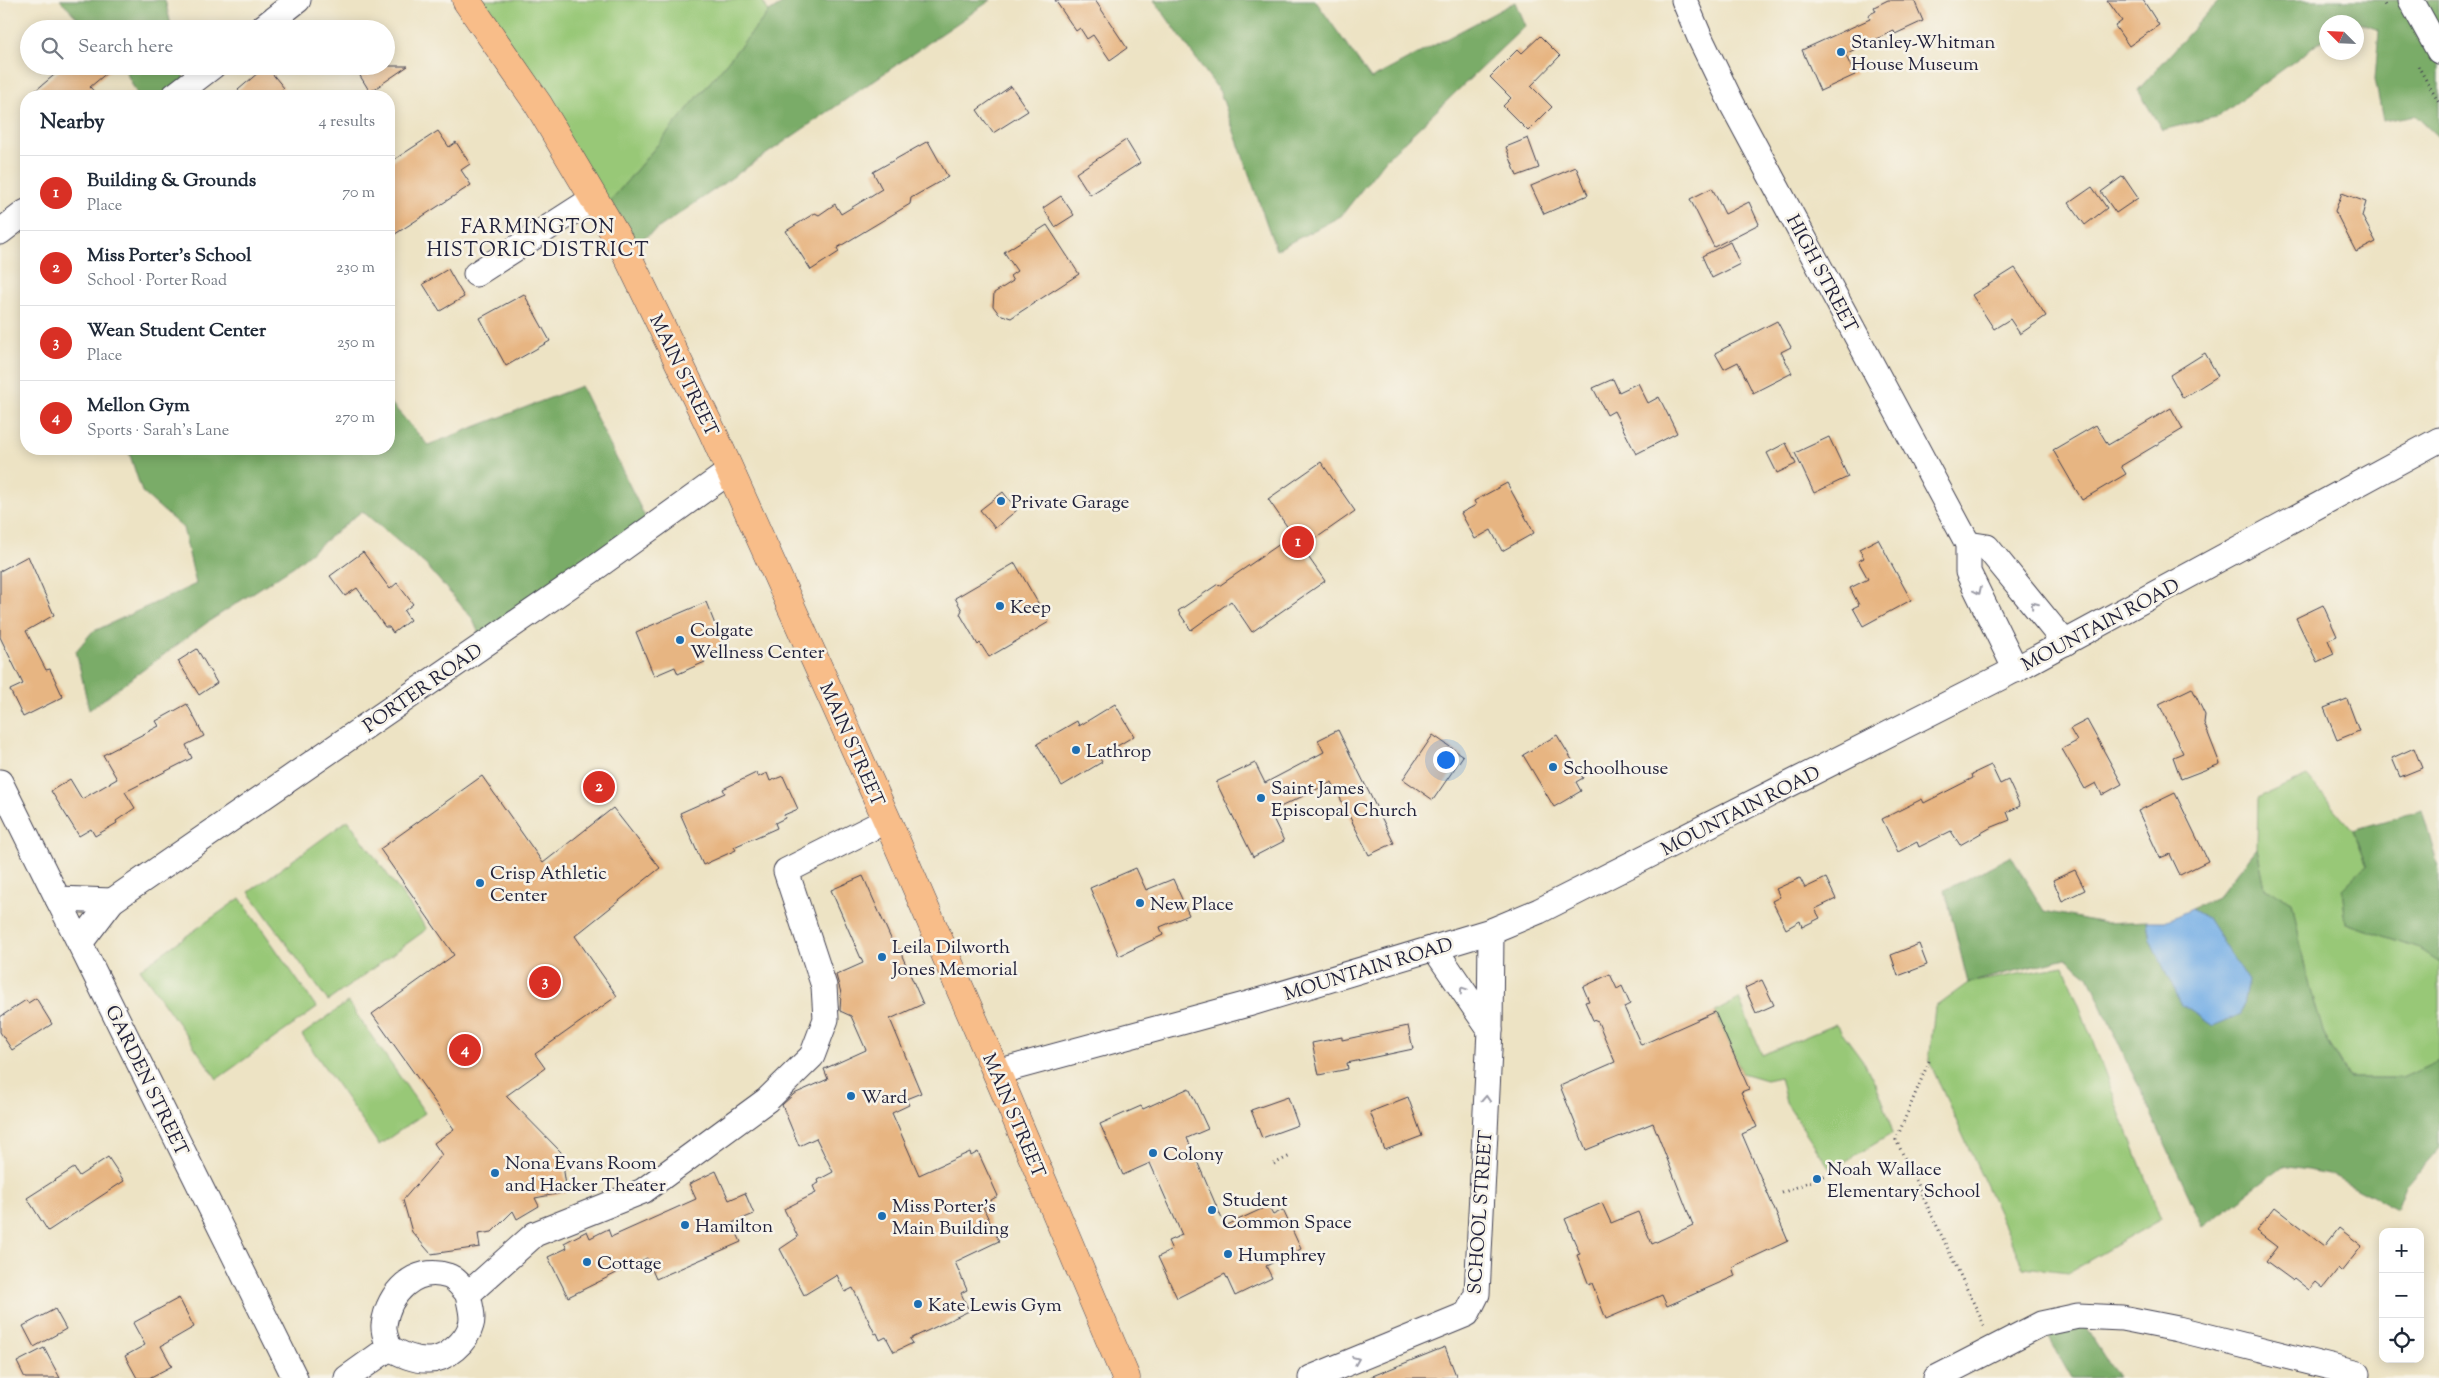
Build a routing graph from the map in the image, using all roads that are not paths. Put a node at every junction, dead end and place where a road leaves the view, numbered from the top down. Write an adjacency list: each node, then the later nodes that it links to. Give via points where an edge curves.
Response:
1 (298, 0): 5 (street)
2 (466, 0): 9 (highway, MAIN STREET, via 538,104)
3 (1684, 0): 15 (street, HIGH STREET, via 1732,104)
4 (2410, 0): 6 (street)
5 (272, 20)
6 (2439, 51)
7 (201, 75): 8 (street)
8 (182, 90)
9 (594, 198): 12 (street); 14 (highway, MAIN STREET, via 625,251)
10 (20, 217): 11 (street)
11 (0, 232)
12 (476, 274)
13 (2439, 440): 16 (street, MOUNTAIN ROAD)
14 (730, 470): 19 (highway, MAIN STREET); 21 (street, PORTER ROAD)
15 (1968, 544): 16 (street, one-way to 15, via 1987,547); 17 (street, HIGH STREET, one-way to 17, via 1968,572)
16 (2065, 643): 17 (street, MOUNTAIN ROAD)
17 (2016, 670): 22 (street, MOUNTAIN ROAD, via 1548,907)
18 (0, 782): 20 (street, GARDEN STREET)
19 (887, 820): 26 (highway, MAIN STREET); 27 (street, via 786,871 824,986 826,1019 812,1056 767,1100 643,1191 535,1234)
20 (58, 899): 21 (street); 23 (street, GARDEN STREET)
21 (112, 901): 23 (street, PORTER ROAD)
22 (1491, 931): 24 (street, MOUNTAIN ROAD); 25 (street, SCHOOL STREET)
23 (80, 943): 30 (street, GARDEN STREET)
24 (1434, 948): 25 (street, one-way to 24); 26 (street, MOUNTAIN ROAD, via 1248,1004)
25 (1490, 1030): 33 (street, SCHOOL STREET, one-way to 25, via 1467,1314 1477,1294)
26 (997, 1072): 32 (highway, MAIN STREET)
27 (468, 1294): 28 (street, via 472,1324 462,1343 446,1355 430,1360 404,1356); 28 (street, via 450,1276 424,1273 404,1284 389,1304 384,1326)
28 (389, 1348): 31 (street)
29 (2358, 1374): 34 (street, via 2178,1329 2122,1318 2078,1316 2041,1324)
30 (295, 1378)
31 (347, 1378)
32 (1126, 1378)
33 (1311, 1378)
34 (1936, 1378)

